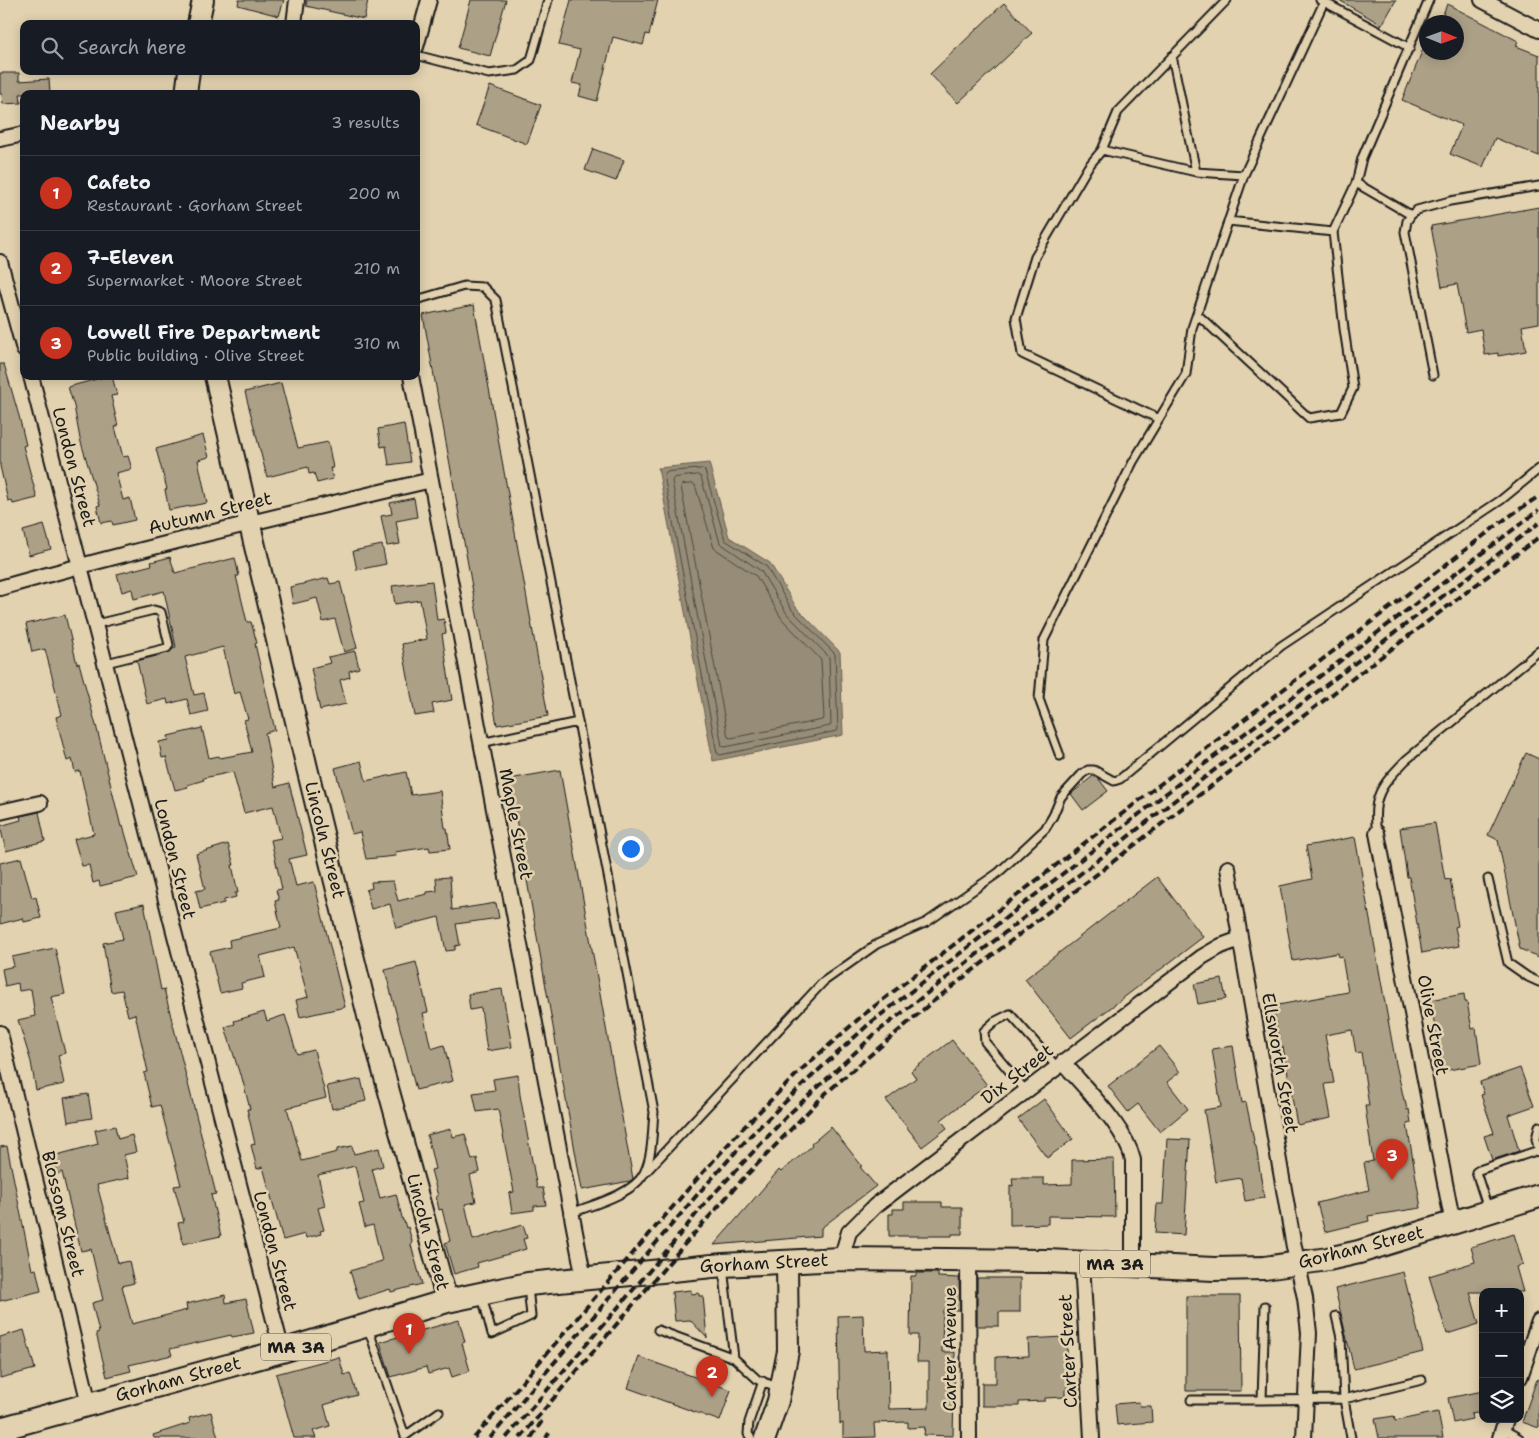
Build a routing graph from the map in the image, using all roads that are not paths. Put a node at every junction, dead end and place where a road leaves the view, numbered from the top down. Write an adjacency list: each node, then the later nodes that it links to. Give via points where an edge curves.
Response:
1 (203, 0): 9 (street)
2 (297, 0): 10 (street)
3 (429, 0): 12 (street)
4 (548, 0): 14 (lane, via 531,60 517,70 489,74)
5 (1227, 0): 15 (lane)
6 (1429, 0): 13 (lane)
7 (1482, 0): 11 (street)
8 (1323, 1): 13 (lane); 22 (lane)
9 (199, 20)
10 (294, 20)
11 (1539, 30)
12 (420, 33)
13 (1410, 48): 23 (lane, via 1362,158)
14 (420, 56)
15 (1172, 56): 20 (lane, via 1118,112); 21 (lane)
16 (188, 75): 17 (street)
17 (187, 90)
18 (20, 135): 19 (street)
19 (0, 139)
20 (1102, 150): 21 (lane); 36 (lane, via 1088,166 1035,257 1016,318 1022,354)
21 (1196, 172): 22 (lane)
22 (1244, 175): 26 (lane)
23 (1356, 183): 25 (lane); 27 (lane)
24 (1539, 186): 25 (lane, via 1450,201 1417,210)
25 (1411, 215): 32 (lane, via 1405,232)
26 (1228, 221): 27 (lane); 30 (lane)
27 (1333, 232): 30 (lane, via 1353,388 1341,412 1309,418)
28 (0, 262): 31 (street)
29 (420, 299): 45 (lane, via 464,286 483,287 496,300)
30 (1197, 314): 36 (lane, via 1186,374)
31 (20, 335)
32 (1433, 375)
33 (32, 380): 40 (street, London Street)
34 (216, 380): 39 (street, Lincoln Street)
35 (412, 380): 38 (street, Maple Street)
36 (1159, 419): 47 (lane, via 1133,462 1044,640 1039,699)
37 (1539, 469): 60 (lane, via 1501,500 1281,646 1120,779 1114,781 1094,770 1082,774 1061,797 1045,829 998,874 926,922 877,944 822,982)
38 (431, 480): 39 (street, Autumn Street); 46 (street, Maple Street)
39 (250, 522): 40 (street, Autumn Street); 75 (street, Lincoln Street, via 306,768 368,1016)
40 (80, 565): 41 (street, Autumn Street); 42 (street, London Street)
41 (0, 588)
42 (96, 624): 44 (street, London Street); 44 (lane, via 154,610 161,612 167,648)
43 (1539, 651): 50 (lane, via 1406,760 1387,780 1377,798 1374,815)
44 (106, 664): 81 (street, London Street)
45 (578, 722): 46 (lane); 60 (lane, via 654,1112 652,1144)
46 (481, 743): 63 (street, Maple Street)
47 (1060, 756)
48 (40, 803): 49 (street)
49 (0, 812)
50 (1377, 833): 64 (street, Olive Street)
51 (1228, 868): 53 (street, Ellsworth Street)
52 (1488, 879): 54 (lane, via 1508,963)
53 (1240, 939): 56 (street, Dix Street, via 1202,957); 69 (street, Ellsworth Street)
54 (1539, 982)
55 (0, 1033): 90 (street, Blossom Street)
56 (1060, 1064): 57 (street, Dix Street); 57 (lane, via 1010,1014 994,1022 984,1031 985,1042); 71 (street, via 1114,1123 1130,1147 1133,1160)
57 (1026, 1091): 65 (street, Dix Street, via 875,1206 849,1232)
58 (1539, 1126): 59 (lane, via 1536,1139)
59 (1539, 1151): 62 (lane, via 1476,1172)
60 (644, 1174): 63 (lane, via 628,1190)
61 (1539, 1196): 62 (main road, Gorham Street / MA 3A)
62 (1489, 1212): 64 (main road, Gorham Street / MA 3A)
63 (571, 1213): 72 (street, Maple Street)
64 (1453, 1224): 69 (main road, Gorham Street / MA 3A, via 1359,1252)
65 (841, 1259): 66 (main road, Gorham Street / MA 3A); 68 (main road, Gorham Street / MA 3A)
66 (968, 1260): 67 (main road, Gorham Street / MA 3A); 97 (street, Carter Avenue)
67 (1082, 1262): 71 (main road, Gorham Street / MA 3A); 98 (street, Carter Street)
68 (787, 1263): 70 (main road, Gorham Street / MA 3A); 85 (street, via 788,1351)
69 (1297, 1264): 71 (main road, Gorham Street / MA 3A, via 1239,1270); 86 (street, Ellsworth Street, via 1309,1333)
70 (723, 1265): 72 (main road, Gorham Street / MA 3A); 82 (lane)
71 (1133, 1265)
72 (584, 1279): 73 (main road, Gorham Street / MA 3A)
73 (528, 1284): 74 (main road, Gorham Street / MA 3A); 74 (lane, via 531,1316 492,1334)
74 (482, 1294): 75 (main road, Gorham Street / MA 3A)
75 (447, 1301): 79 (main road, Gorham Street / MA 3A)
76 (1265, 1306): 89 (lane)
77 (1336, 1316): 87 (lane, via 1341,1338)
78 (1539, 1321): 83 (street)
79 (367, 1326): 81 (main road, Gorham Street / MA 3A); 94 (lane)
80 (658, 1330): 82 (lane)
81 (282, 1351): 90 (main road, Gorham Street / MA 3A)
82 (734, 1358): 85 (lane, via 758,1380)
83 (1524, 1365)
84 (1422, 1380): 87 (lane)
85 (772, 1385): 95 (lane, via 749,1422); 96 (street)
86 (1306, 1399): 87 (lane); 89 (lane); 99 (street, Ellsworth Street)
87 (1344, 1399): 100 (lane)
88 (1191, 1400): 89 (lane)
89 (1262, 1400)
90 (89, 1404): 92 (main road, Gorham Street / MA 3A)
91 (439, 1412): 94 (lane)
92 (0, 1429)
93 (1503, 1429): 101 (lane)
94 (404, 1437)
95 (751, 1438)
96 (765, 1438)
97 (969, 1438)
98 (1092, 1438)
99 (1304, 1438)
100 (1352, 1438)
101 (1519, 1438)

